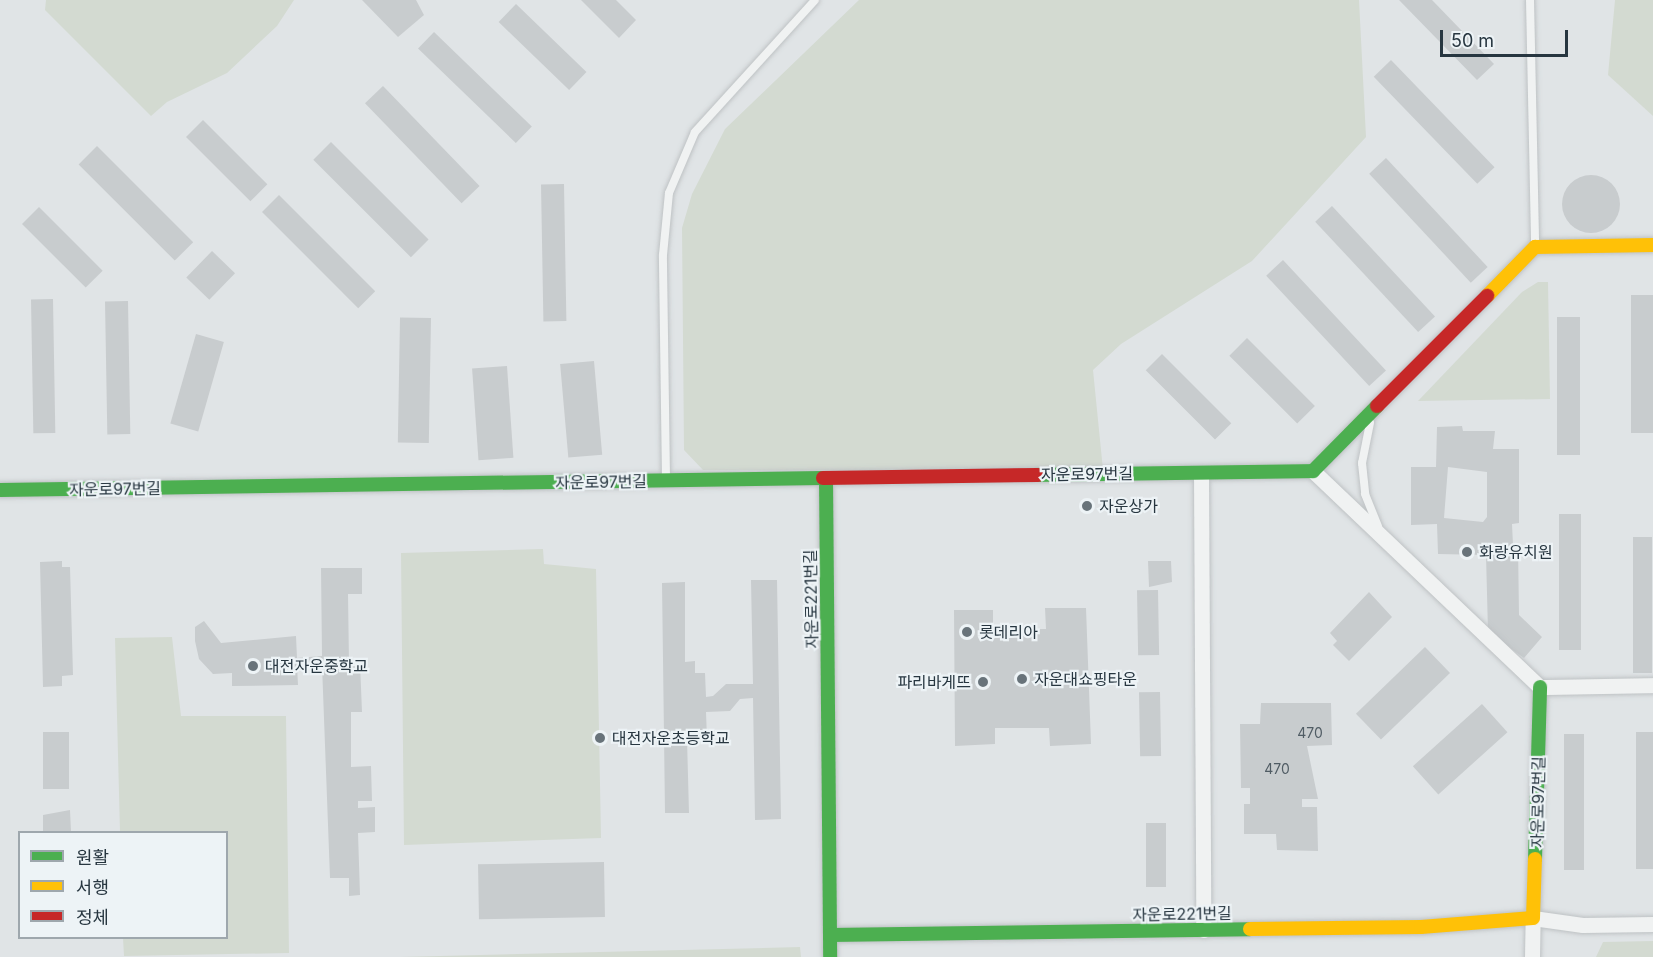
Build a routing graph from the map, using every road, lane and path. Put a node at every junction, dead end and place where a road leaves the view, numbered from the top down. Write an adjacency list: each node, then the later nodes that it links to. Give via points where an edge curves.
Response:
1 (815, 0): 9 (lane, via 695,132 669,193 663,255)
2 (1530, 0): 4 (lane)
3 (1653, 245): 4 (street)
4 (1535, 246): 5 (street)
5 (1371, 412): 6 (street); 11 (lane, via 1362,464 1365,494)
6 (1313, 471): 7 (street, 자운로97번길); 11 (street)
7 (1201, 473): 8 (street, 자운로97번길); 16 (street)
8 (826, 478): 9 (street, 자운로97번길); 17 (street, 자운로221번길)
9 (666, 481): 10 (street, 자운로97번길)
10 (0, 490)
11 (1383, 540): 13 (street)
12 (1653, 685): 13 (street)
13 (1540, 687): 14 (street, 자운로97번길)
14 (1533, 918): 15 (street, via 1583,925); 16 (street, 자운로221번길, via 1421,927); 19 (street)
15 (1653, 924)
16 (1203, 930): 17 (street, 자운로221번길)
17 (830, 935): 18 (street, 자운로221번길)
18 (831, 957)
19 (1532, 957)

